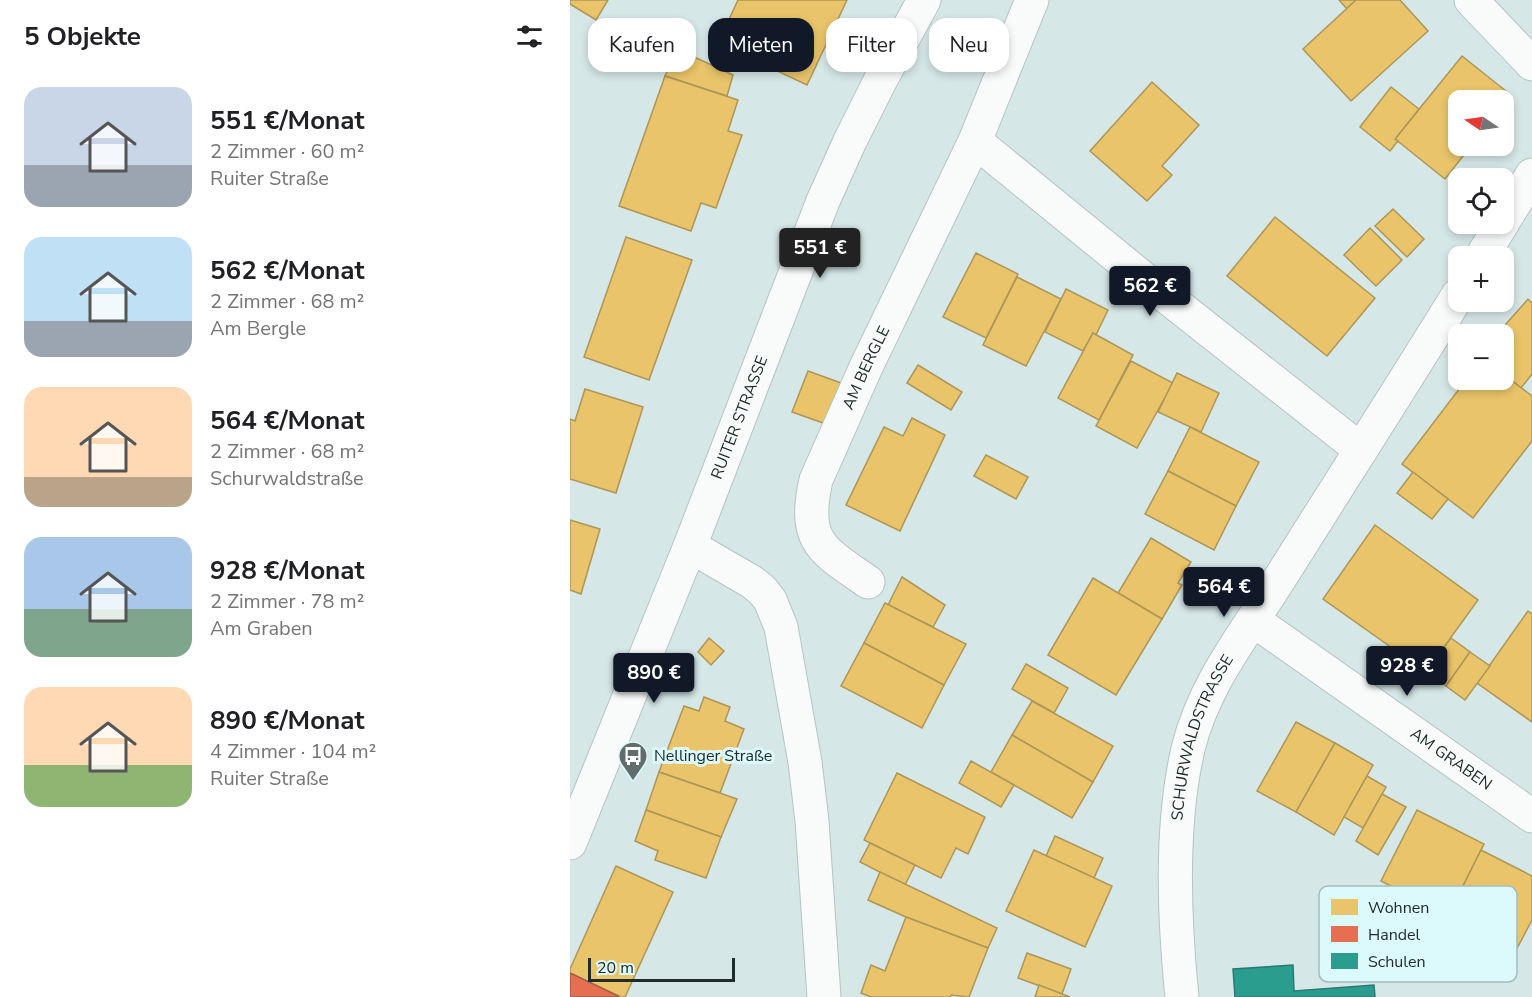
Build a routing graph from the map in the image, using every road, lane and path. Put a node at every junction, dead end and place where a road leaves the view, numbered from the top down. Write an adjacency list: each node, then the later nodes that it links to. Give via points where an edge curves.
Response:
1 (924, 0): 10 (street, RUITER STRASSE, via 870,101 824,201)
2 (1032, 0): 5 (street, AM BERGLE)
3 (1471, 0): 4 (street)
4 (1532, 64)
5 (975, 141): 9 (street); 11 (street, AM BERGLE, via 861,376 816,480 813,524 821,547)
6 (1532, 175): 7 (street)
7 (1514, 204)
8 (1448, 311): 9 (street, SCHURWALDSTRASSE)
9 (1360, 450): 12 (street, SCHURWALDSTRASSE)
10 (690, 546): 14 (street, RUITER STRASSE); 15 (street, via 762,590 781,627 812,821)
11 (868, 582)
12 (1252, 620): 13 (street, AM GRABEN); 16 (street, SCHURWALDSTRASSE, via 1210,688 1188,749 1177,846 1176,926)
13 (1532, 816)
14 (570, 843)
15 (824, 997)
16 (1182, 997)

